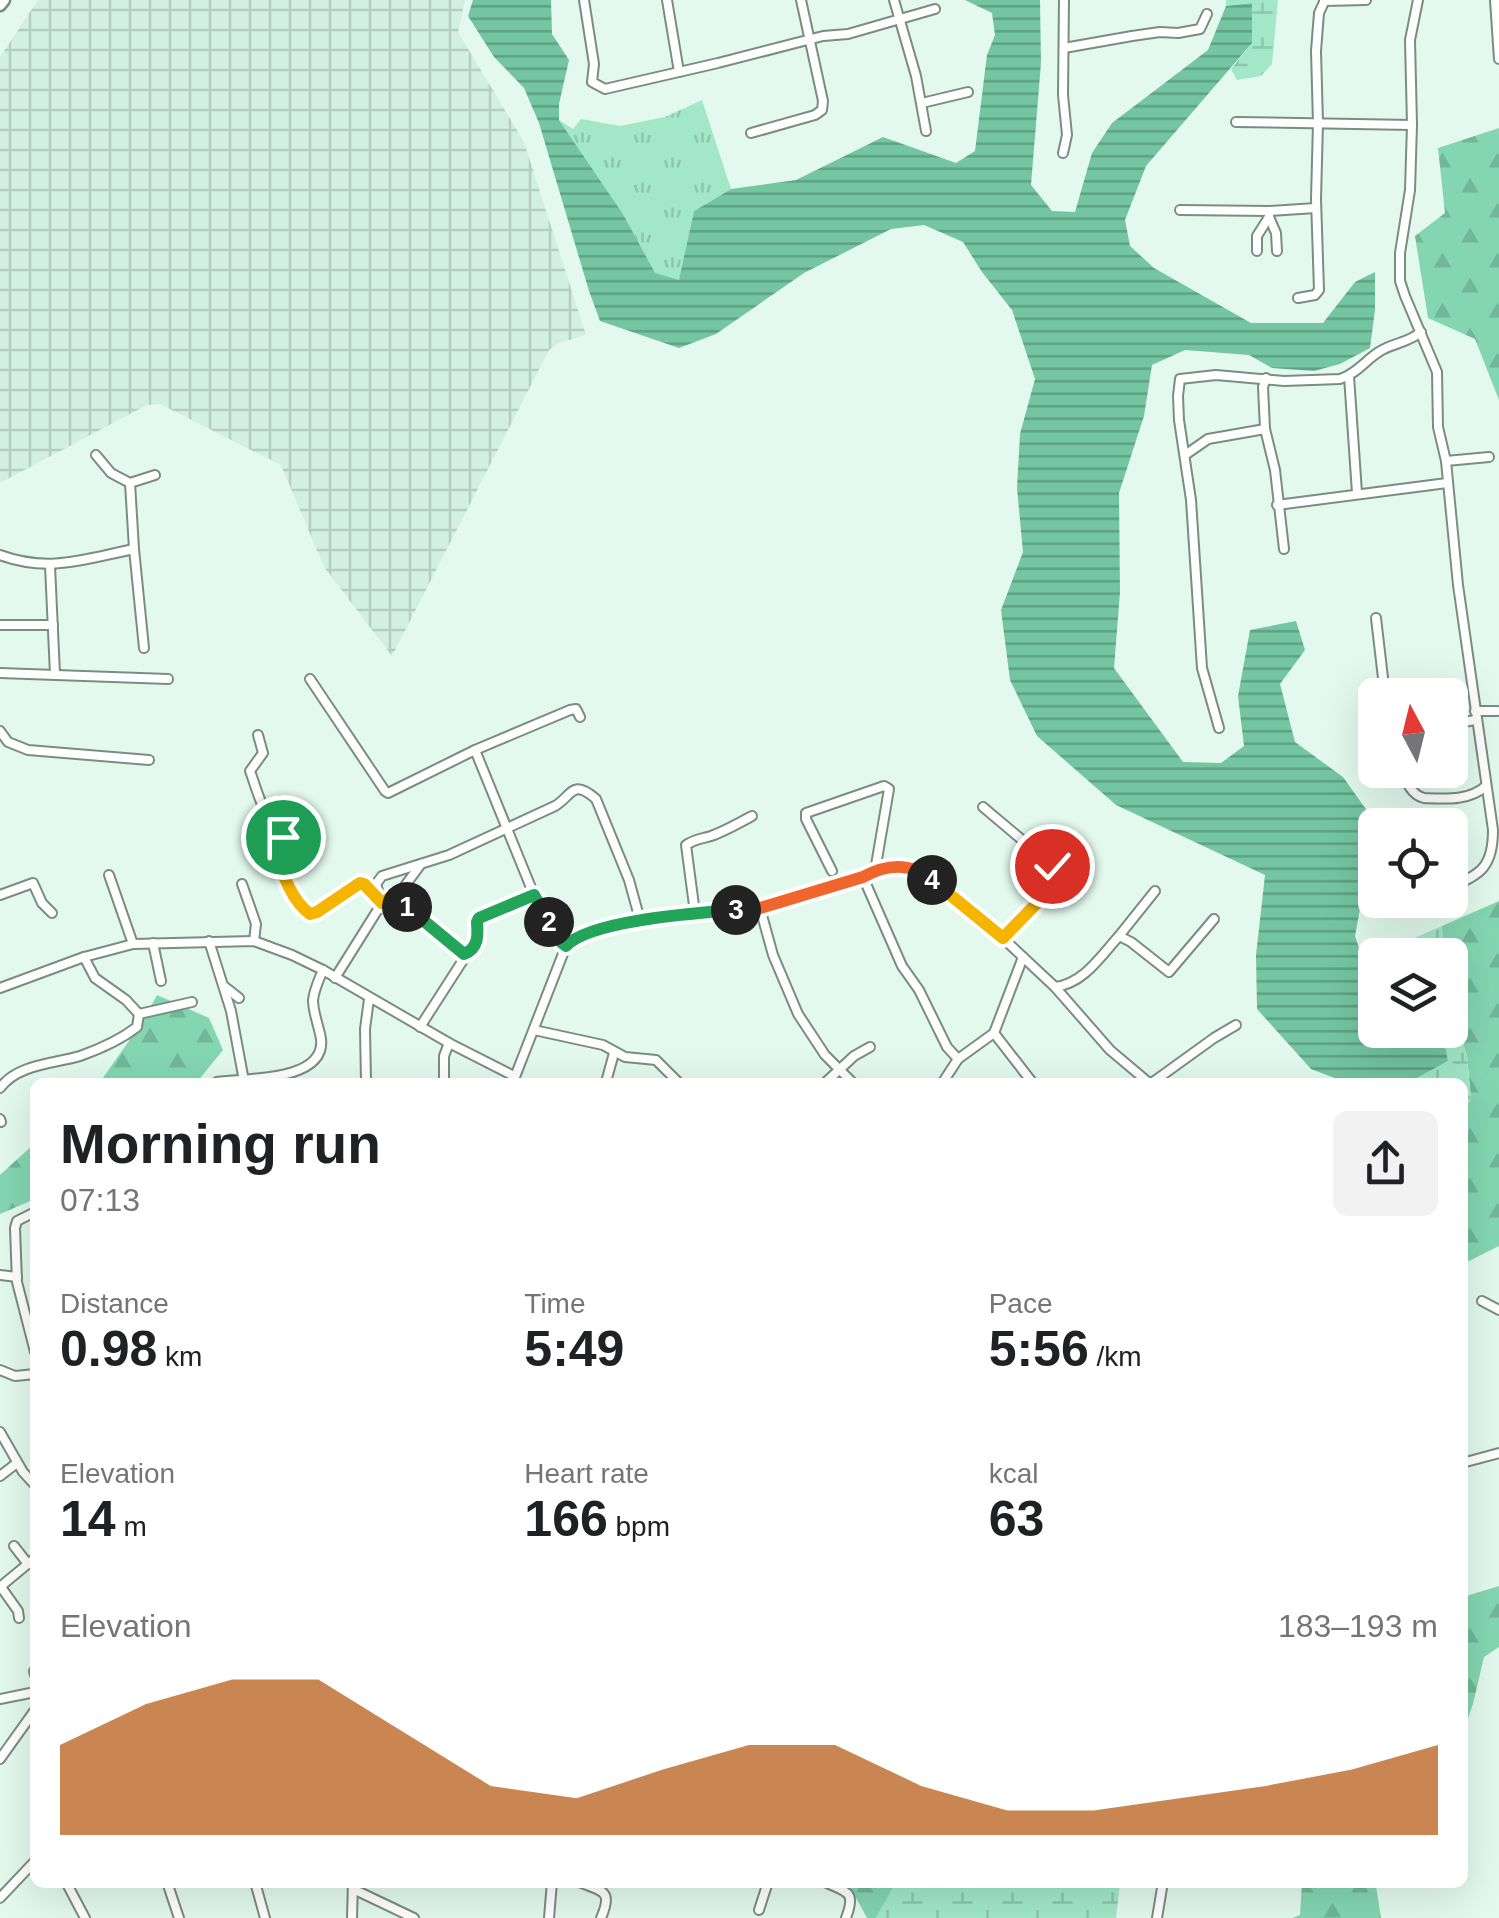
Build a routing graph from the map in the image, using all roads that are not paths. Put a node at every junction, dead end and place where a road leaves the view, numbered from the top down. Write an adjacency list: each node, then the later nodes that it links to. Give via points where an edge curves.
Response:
1 (584, 0): 16 (street, via 596,86 611,89)
2 (668, 0): 16 (street)
3 (802, 0): 13 (street)
4 (894, 0): 12 (street)
5 (1064, 0): 14 (street)
6 (1324, 0): 7 (street); 20 (street, via 1316,51)
7 (1366, 0)
8 (1418, 0): 21 (street, via 1410,40)
9 (1495, 0): 15 (street)
10 (935, 9): 12 (street)
11 (1207, 14): 14 (street, via 1193,32)
12 (899, 19): 13 (street); 18 (street)
13 (810, 40): 16 (street); 23 (street, via 822,110)
14 (1064, 48): 24 (street)
15 (1499, 59)
16 (679, 72)
17 (968, 92): 18 (street)
18 (922, 103): 22 (street)
19 (1236, 122): 20 (street)
20 (1318, 124): 21 (street); 25 (street)
21 (1412, 125): 31 (street, via 1400,281)
22 (926, 130)
23 (751, 133)
24 (1063, 153)
25 (1316, 208): 27 (street); 30 (street, via 1319,290)
26 (1180, 210): 27 (street)
27 (1268, 214): 28 (street); 29 (street)
28 (1257, 251)
29 (1277, 251)
30 (1298, 298)
31 (1420, 332): 32 (street); 38 (street, via 1437,372)
32 (1349, 376): 33 (street); 42 (street)
33 (1266, 378): 34 (street); 36 (street, via 1180,379)
34 (1265, 429): 36 (street, via 1208,439); 43 (street)
35 (96, 454): 40 (street)
36 (1185, 455): 61 (street, via 1202,668)
37 (1489, 457): 38 (street)
38 (1446, 461): 41 (street)
39 (156, 475): 40 (street)
40 (130, 483): 44 (street)
41 (1447, 483): 42 (street); 58 (street)
42 (1358, 493): 43 (street)
43 (1277, 505): 45 (street)
44 (134, 549): 47 (street); 51 (street)
45 (1284, 549)
46 (0, 554): 47 (street)
47 (50, 566): 50 (street)
48 (1376, 618): 54 (street)
49 (0, 624): 50 (street)
50 (53, 625): 53 (street)
51 (144, 648)
52 (0, 673): 53 (street)
53 (55, 674): 55 (street)
54 (1383, 678)
55 (168, 679)
56 (310, 679): 64 (street, via 388,793)
57 (1497, 712): 58 (street)
58 (1475, 716): 60 (street); 66 (street)
59 (580, 717): 64 (street, via 570,710)
60 (1468, 718)
61 (1219, 728)
62 (0, 731): 65 (street, via 28,750)
63 (258, 735): 72 (street, via 263,753 250,771 264,812)
64 (475, 750): 71 (street)
65 (149, 760)
66 (1486, 786): 67 (street, via 1468,796 1424,798); 78 (street, via 1491,857)
67 (1411, 788)
68 (281, 801): 72 (street, via 276,806 289,832)
69 (982, 807): 91 (street, via 1060,871 1060,879)
70 (752, 816): 87 (street, via 686,844)
71 (507, 828): 73 (street); 82 (street); 89 (street, via 561,803 570,791 590,794 630,880)
72 (283, 837): 84 (street, via 284,870 305,911 317,912 360,883)
73 (421, 864): 83 (street); 84 (street, via 378,880)
74 (875, 871): 75 (street, via 889,789 884,786 806,813); 77 (street); 91 (street, via 914,868)
75 (832, 872)
76 (109, 876): 94 (street)
77 (863, 877): 85 (street); 117 (street, via 902,966)
78 (1468, 879)
79 (242, 884): 93 (street, via 256,924)
80 (1155, 891): 90 (street)
81 (0, 895): 86 (street, via 33,883)
82 (534, 895): 96 (street); 97 (street, via 479,918 478,938)
83 (396, 898): 84 (street); 97 (street)
84 (381, 901): 101 (street)
85 (760, 908): 87 (street); 118 (street, via 798,1014)
86 (52, 913)
87 (695, 913): 89 (street)
88 (1214, 919): 90 (street, via 1168,972)
89 (640, 920): 96 (street)
90 (1120, 936): 104 (street, via 1082,977)
91 (1003, 938): 99 (street)
92 (209, 941): 93 (street); 95 (street); 103 (street)
93 (254, 942): 100 (street)
94 (133, 944): 95 (street); 98 (street)
95 (153, 944): 102 (street)
96 (566, 946): 112 (street)
97 (464, 954): 111 (street)
98 (84, 957): 105 (street); 109 (street, via 95,978)
99 (1023, 957): 104 (street); 113 (street)
100 (322, 970): 101 (street); 120 (street, via 313,1002 320,1051 298,1072)
101 (335, 978): 107 (street)
102 (160, 980)
103 (225, 987): 106 (street); 119 (street)
104 (1054, 987): 131 (street)
105 (0, 988)
106 (239, 998)
107 (369, 998): 111 (street); 121 (street)
108 (192, 1002): 109 (street)
109 (139, 1014): 133 (street, via 137,1027 114,1042 30,1067)
110 (1236, 1025): 132 (street)
111 (420, 1026): 114 (street)
112 (534, 1030): 116 (street); 124 (street)
113 (994, 1032): 117 (street); 130 (street)
114 (449, 1043): 122 (street); 123 (street)
115 (870, 1047): 118 (street)
116 (614, 1053): 125 (street); 126 (street, via 656,1060)
117 (958, 1059): 129 (street)
118 (838, 1070): 127 (street); 128 (street)
119 (243, 1078)
120 (260, 1078)
121 (366, 1078)
122 (444, 1078)
123 (511, 1078)
124 (513, 1078)
125 (607, 1078)
126 (674, 1078)
127 (830, 1078)
128 (847, 1078)
129 (946, 1078)
130 (1029, 1078)
131 (1145, 1078)
132 (1156, 1078)
133 (0, 1087)
134 (30, 1215): 136 (street, via 14,1228)
135 (0, 1275): 136 (street)
136 (17, 1277): 139 (street)
137 (1482, 1302): 138 (street)
138 (1499, 1310)
139 (30, 1327)
140 (0, 1370): 141 (street)
141 (30, 1374)
142 (0, 1432): 145 (street)
143 (1499, 1454): 144 (street)
144 (1468, 1462)
145 (18, 1463): 146 (street); 147 (street)
146 (0, 1476)
147 (30, 1479)
148 (14, 1546): 149 (street)
149 (30, 1559)
150 (30, 1563): 151 (street)
151 (0, 1587): 152 (street)
152 (19, 1618)
153 (30, 1693): 154 (street)
154 (0, 1699)
155 (30, 1717): 156 (street)
156 (0, 1759)
157 (30, 1866): 168 (street)
158 (69, 1888): 170 (street)
159 (169, 1888): 171 (street)
160 (257, 1888): 172 (street)
161 (353, 1888): 173 (street)
162 (357, 1888): 174 (street)
163 (551, 1888): 175 (street)
164 (595, 1888): 176 (street, via 607,1897)
165 (766, 1888): 169 (street)
166 (835, 1888): 177 (street, via 851,1897)
167 (1162, 1888): 178 (street)
168 (0, 1898)
169 (759, 1910)
170 (86, 1918)
171 (180, 1918)
172 (265, 1918)
173 (352, 1918)
174 (414, 1918)
175 (548, 1918)
176 (601, 1918)
177 (846, 1918)
178 (1157, 1918)

